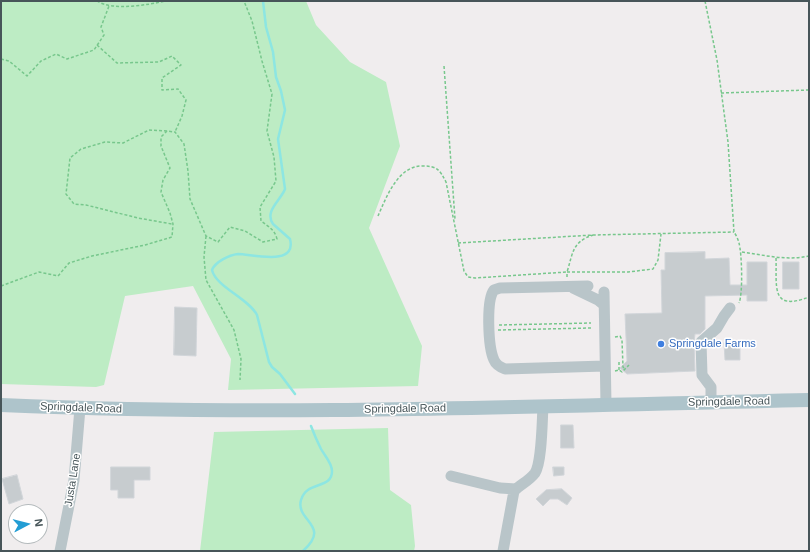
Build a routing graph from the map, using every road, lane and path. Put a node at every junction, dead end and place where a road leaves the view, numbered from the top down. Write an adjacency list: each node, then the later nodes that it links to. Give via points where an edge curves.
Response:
1 (97, 1): 5 (path)
2 (166, 1): 5 (path)
3 (244, 1): 18 (path, via 252,20 272,94 267,131 274,157 276,181 260,207 262,221 276,233 277,240 263,242 245,231 230,228 218,242)
4 (704, 1): 10 (path)
5 (109, 6): 6 (path, via 101,27 104,36)
6 (97, 45): 7 (path, via 94,50 67,60 56,54 41,61 28,76 9,61); 12 (path, via 117,63 159,62 172,56 181,65 162,78 162,90 178,89 186,100)
7 (1, 59)
8 (444, 66): 15 (path)
9 (809, 90): 10 (path)
10 (721, 93): 16 (path, via 728,142)
11 (167, 130): 12 (path); 14 (path, via 161,137 161,146 170,168 163,180 161,192); 14 (path, via 149,130 124,143 106,142 81,149 70,158 66,194 74,204)
12 (175, 132): 18 (path, via 184,144 190,199)
13 (378, 216): 15 (path, via 387,195 402,175 417,166 430,166 440,170 446,182)
14 (173, 224): 25 (path, via 172,236 69,263 58,276 39,272)
15 (455, 228): 20 (path)
16 (734, 232): 17 (path); 21 (path)
17 (661, 234): 19 (path); 24 (path, via 658,260 653,270)
18 (206, 236): 52 (path, via 206,280 234,330 241,359)
19 (593, 236): 20 (path); 24 (path, via 579,242)
20 (458, 243): 24 (path, via 464,271 468,276 475,278)
21 (741, 252): 23 (path); 31 (path, via 741,300)
22 (809, 256): 23 (path)
23 (776, 258): 29 (path, via 777,291 780,297 785,302)
24 (567, 272): 26 (path)
25 (1, 286)
26 (568, 286): 27 (street); 30 (street); 49 (street, via 494,290 489,310 490,347 494,361 505,369)
27 (588, 286)
28 (604, 292): 30 (street)
29 (809, 297)
30 (604, 305): 49 (street)
31 (730, 308): 54 (street, via 718,328 701,342 702,375 711,387)
32 (591, 323): 35 (path)
33 (542, 324): 34 (path); 37 (path); 44 (path)
34 (558, 324): 35 (path); 39 (path)
35 (574, 324): 40 (path)
36 (510, 325): 37 (path); 38 (path); 42 (path)
37 (526, 325): 43 (path)
38 (494, 326)
39 (558, 328): 40 (path); 44 (path)
40 (574, 328): 41 (path)
41 (591, 328)
42 (510, 329): 43 (path); 45 (path)
43 (526, 329): 44 (path)
44 (542, 329)
45 (494, 330)
46 (620, 336): 47 (path)
47 (623, 365): 50 (path); 51 (path, via 619,364)
48 (629, 365): 50 (path)
49 (610, 368): 51 (path); 55 (street)
50 (625, 369): 51 (path, via 622,372)
51 (619, 370)
52 (240, 380)
53 (809, 400): 54 (main road, Springdale Road)
54 (711, 402): 55 (main road, Springdale Road)
55 (606, 404): 57 (main road, Springdale Road)
56 (1, 405): 58 (main road, Springdale Road)
57 (543, 407): 58 (main road, Springdale Road, via 264,411); 60 (street, via 536,471 528,482)
58 (80, 408): 61 (street, Justa Lane, via 74,480)
59 (451, 476): 60 (street, via 500,488)
60 (516, 489): 62 (street, via 512,497)
61 (60, 551)
62 (503, 551)

